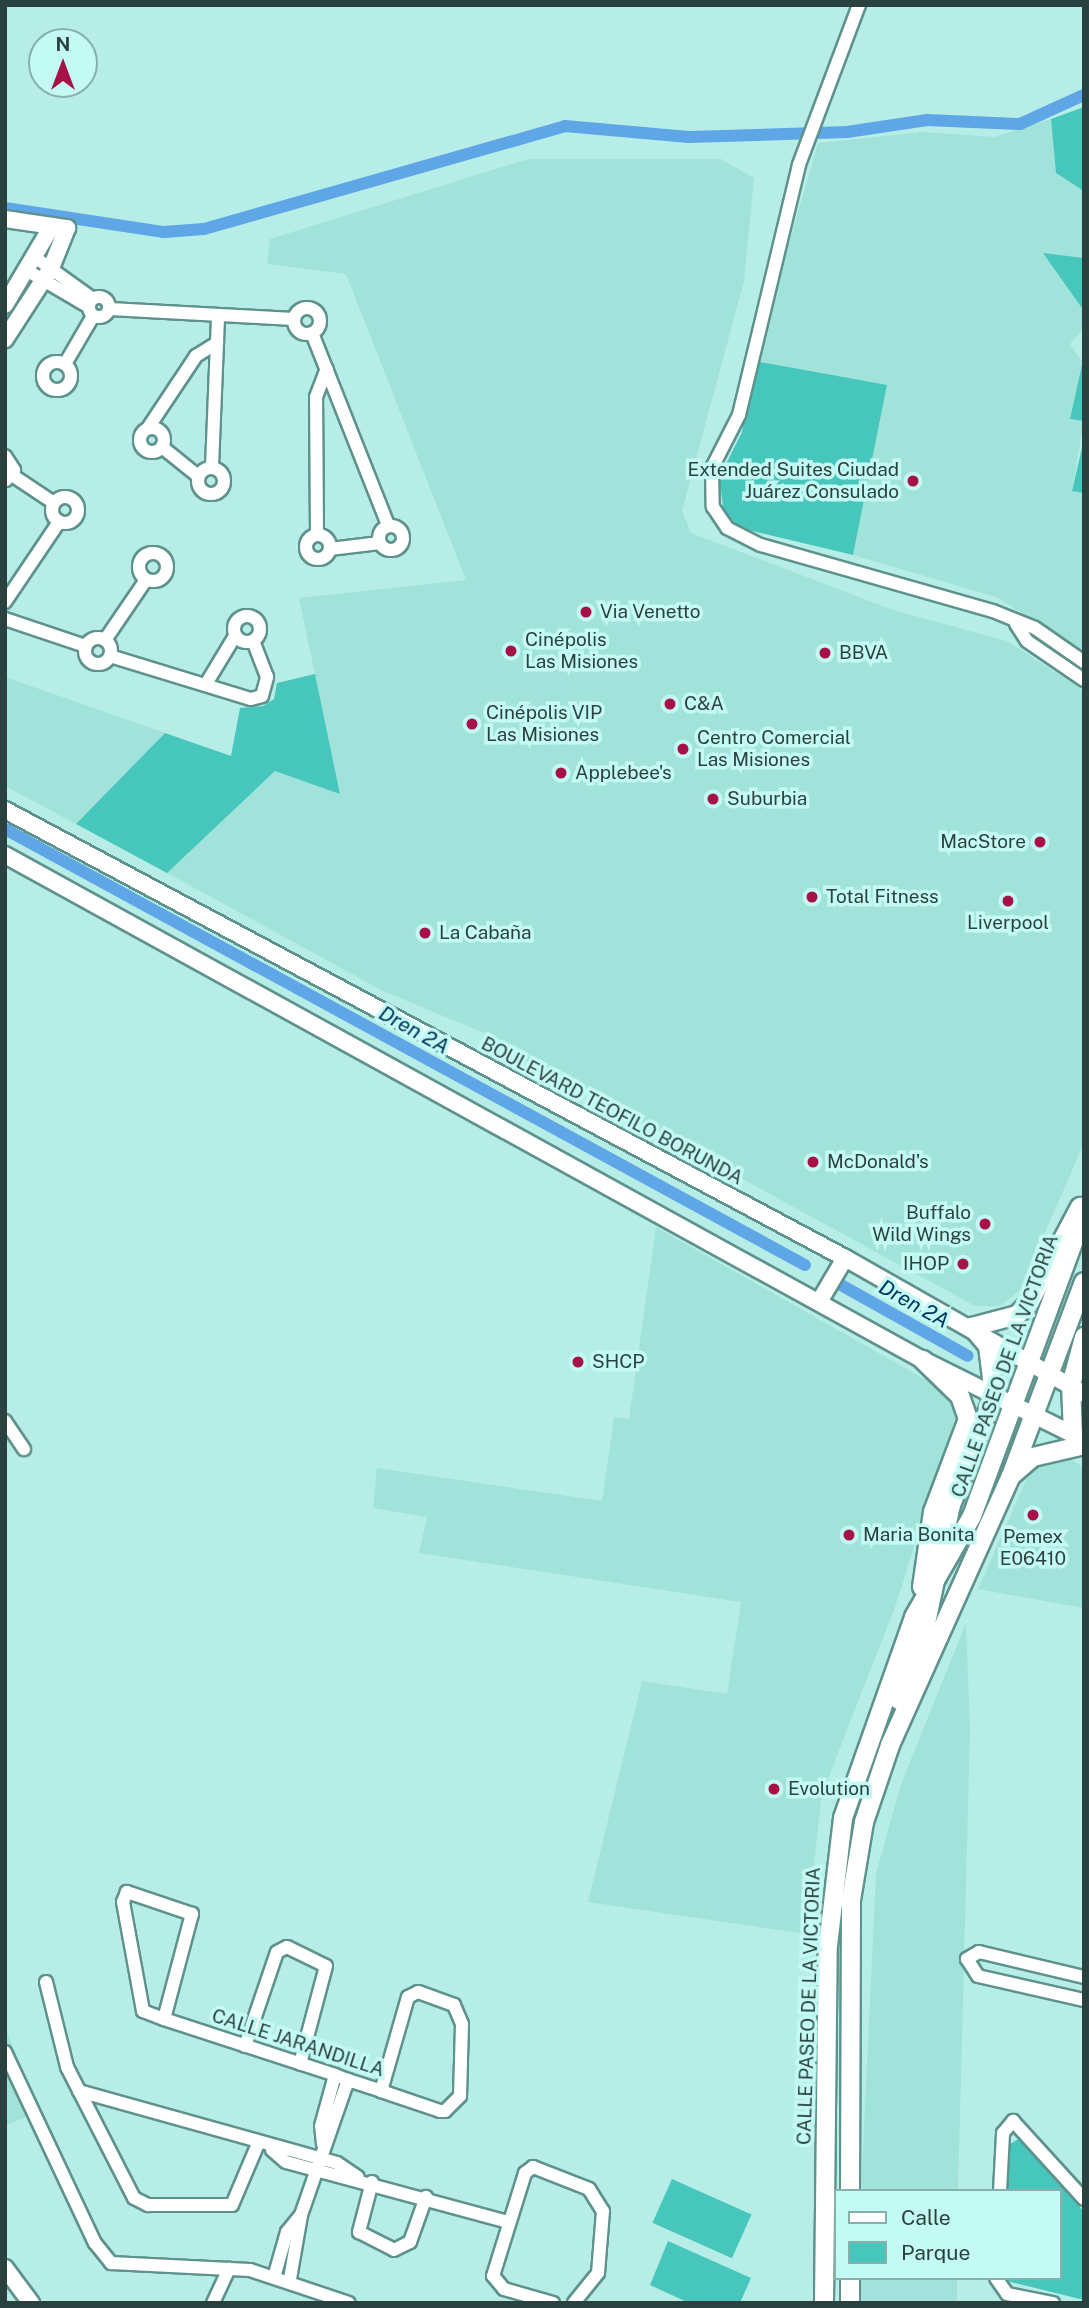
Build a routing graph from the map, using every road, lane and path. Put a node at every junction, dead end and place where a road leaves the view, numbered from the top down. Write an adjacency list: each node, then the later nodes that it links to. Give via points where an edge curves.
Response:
1 (859, 5): 30 (street, via 809,136 739,415 712,468 713,507 727,528 761,545 984,608)
2 (5, 219): 3 (main road)
3 (59, 227): 4 (main road); 5 (main road)
4 (32, 265): 5 (street); 6 (main road)
5 (46, 275): 7 (street); 11 (main road)
6 (5, 305)
7 (92, 307): 8 (street); 13 (street)
8 (218, 315): 9 (street); 12 (street)
9 (295, 319): 10 (street, via 298,330); 10 (street, via 301,310 315,312 319,325)
10 (312, 333): 14 (street)
11 (5, 338)
12 (217, 343): 15 (street, via 196,356); 18 (street)
13 (65, 364)
14 (327, 369): 23 (street); 24 (street, via 316,397)
15 (148, 428): 16 (street, via 162,433); 16 (street, via 140,436 142,447 152,452)
16 (162, 447): 19 (street)
17 (5, 456): 20 (street)
18 (212, 467): 19 (street); 19 (street, via 224,479 219,491 203,492)
19 (198, 476)
20 (8, 477): 21 (street)
21 (54, 503): 22 (street); 22 (street, via 66,497 79,509 73,521)
22 (59, 522): 28 (street)
23 (388, 525): 25 (street); 25 (street, via 401,529 401,545 390,550)
24 (317, 534): 26 (street, via 327,538); 26 (street, via 307,540 308,555 319,559)
25 (380, 542): 26 (street)
26 (330, 549)
27 (146, 580): 32 (street)
28 (5, 601)
29 (5, 619): 34 (street)
30 (1016, 624): 36 (street, via 1035,628); 37 (street, via 1027,641)
31 (235, 636): 33 (street); 33 (street, via 239,618 253,617 260,629); 38 (street)
32 (105, 640): 34 (street); 35 (street)
33 (253, 641): 38 (street, via 267,677 262,696 240,699)
34 (85, 646): 35 (street, via 93,664)
35 (110, 656): 38 (street)
36 (1084, 662)
37 (1084, 680)
38 (206, 684)
39 (5, 810): 43 (main road, BOULEVARD TEOFILO BORUNDA)
40 (5, 855): 45 (main road)
41 (1084, 1202): 46 (main road, via 1029,1304 1017,1315)
42 (1084, 1213): 49 (main road, CALLE PASEO DE LA VICTORIA)
43 (845, 1258): 45 (main road); 46 (main road, BOULEVARD TEOFILO BORUNDA)
44 (1084, 1282): 50 (main road, CALLE PASEO DE LA VICTORIA)
45 (819, 1303): 48 (main road)
46 (971, 1327): 49 (main road, BOULEVARD TEOFILO BORUNDA); 52 (main road, via 988,1346)
47 (1084, 1337): 51 (main road)
48 (923, 1360): 52 (main road); 60 (main road, via 953,1387 968,1419 933,1512)
49 (1028, 1362): 50 (main road, BOULEVARD TEOFILO BORUNDA); 53 (main road, CALLE PASEO DE LA VICTORIA)
50 (1049, 1374): 51 (main road, BOULEVARD TEOFILO BORUNDA); 54 (main road, CALLE PASEO DE LA VICTORIA)
51 (1077, 1389): 56 (main road)
52 (994, 1395): 53 (main road); 59 (main road, via 951,1506)
53 (1012, 1405): 54 (main road); 59 (main road, CALLE PASEO DE LA VICTORIA, via 972,1516)
54 (1032, 1417): 56 (main road); 58 (main road, CALLE PASEO DE LA VICTORIA)
55 (5, 1421): 57 (street)
56 (1080, 1440): 58 (main road, via 1033,1457)
57 (24, 1449)
58 (1011, 1476): 61 (main road, CALLE PASEO DE LA VICTORIA)
59 (933, 1585): 60 (main road, CALLE PASEO DE LA VICTORIA); 61 (main road)
60 (920, 1604): 65 (main road, CALLE PASEO DE LA VICTORIA, via 862,1747 842,1818 832,1870)
61 (890, 1745): 69 (main road, CALLE PASEO DE LA VICTORIA, via 853,1875)
62 (1031, 1965): 63 (street); 66 (street); 66 (street, via 979,1952 967,1959 973,1974)
63 (1084, 1978)
64 (46, 1982): 74 (street, via 60,2049)
65 (827, 1984): 69 (main road, via 839,1991); 96 (main road, CALLE PASEO DE LA VICTORIA)
66 (1028, 1987): 67 (street)
67 (1084, 2000)
68 (164, 2019): 68 (street, CALLE JARANDILLA, via 144,2011 123,1902 133,1891 192,1914); 70 (street, CALLE JARANDILLA)
69 (851, 2036): 79 (main road, CALLE PASEO DE LA VICTORIA)
70 (245, 2046): 72 (street, CALLE JARANDILLA); 72 (street, via 277,1952 287,1947 326,1966)
71 (5, 2052): 86 (street, via 104,2258 129,2267)
72 (300, 2064): 73 (street, CALLE JARANDILLA)
73 (341, 2078): 75 (street, CALLE JARANDILLA); 77 (street, via 335,2126)
74 (79, 2091): 76 (street); 76 (street, via 125,2187 148,2204 225,2206 241,2195)
75 (381, 2091): 75 (street, CALLE JARANDILLA, via 408,1997 418,1992 450,2002 461,2016 460,2096 454,2109 440,2111)
76 (257, 2146): 77 (street)
77 (316, 2164): 78 (street); 83 (street)
78 (373, 2182): 81 (street); 81 (street, via 359,2232 394,2250 410,2242)
79 (850, 2189)
80 (1000, 2189): 82 (street, via 1003,2133 1013,2121)
81 (426, 2197): 84 (street)
82 (1084, 2199)
83 (300, 2215): 87 (street, via 287,2232); 88 (street)
84 (509, 2222): 94 (street, via 493,2276 504,2289); 95 (street, via 525,2173 547,2168 598,2197 602,2257)
85 (5, 2268): 91 (main road)
86 (229, 2269): 87 (street); 92 (street)
87 (275, 2274): 88 (street)
88 (290, 2279): 93 (street)
89 (850, 2280): 97 (main road)
90 (997, 2280): 98 (street, via 1007,2294)
91 (32, 2303)
92 (213, 2303)
93 (349, 2303)
94 (553, 2303)
95 (574, 2303)
96 (824, 2303)
97 (849, 2303)
98 (1053, 2303)

